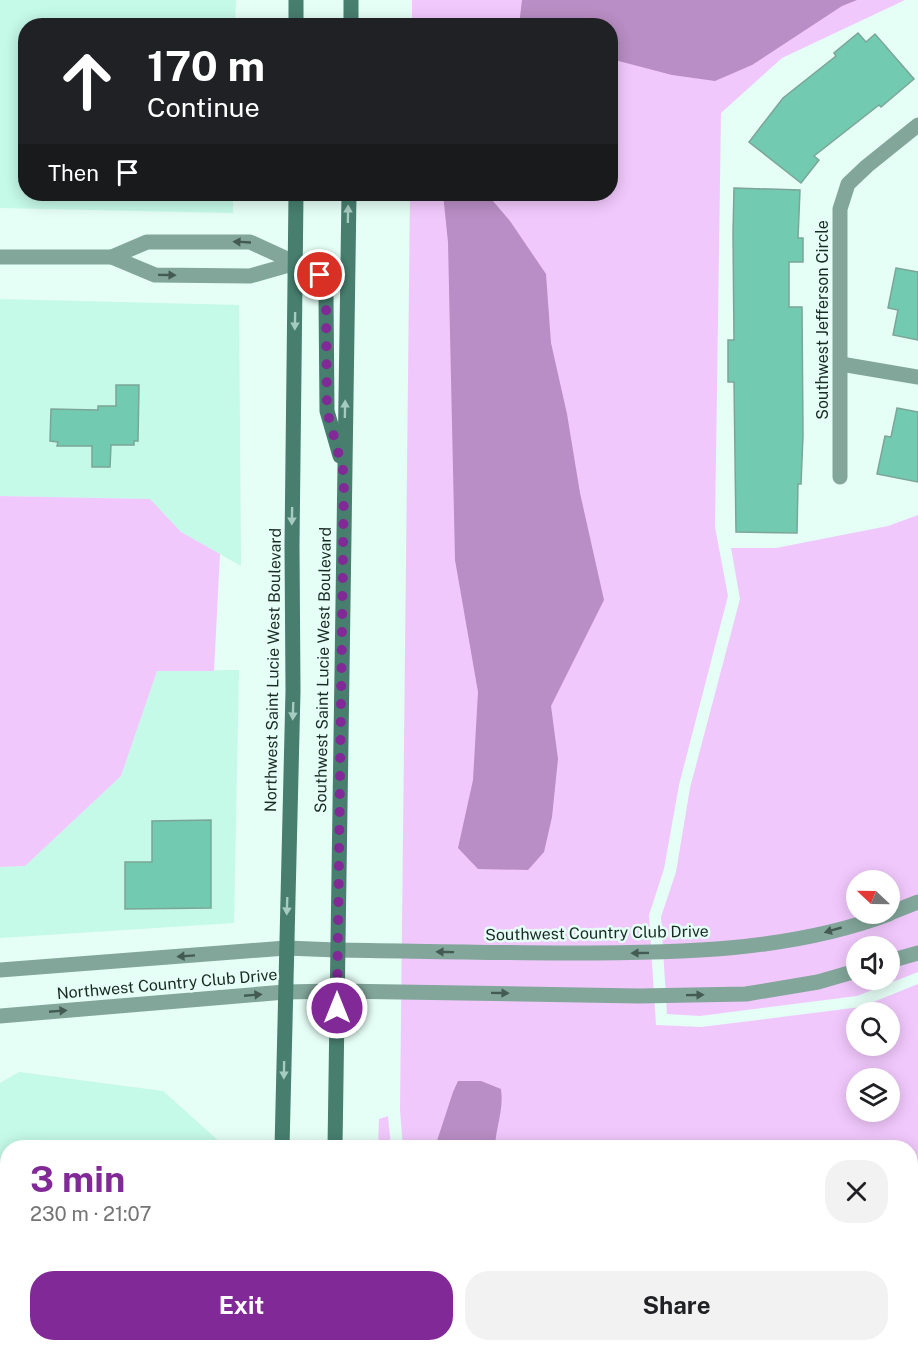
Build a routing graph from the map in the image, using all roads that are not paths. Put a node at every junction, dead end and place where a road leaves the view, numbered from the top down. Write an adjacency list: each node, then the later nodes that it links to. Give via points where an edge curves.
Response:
1 (296, 0): 3 (main road)
2 (351, 0): 4 (main road)
3 (296, 18)
4 (351, 18)
5 (918, 125): 11 (street, Southwest Jefferson Circle, via 848,184 840,209)
6 (296, 201): 10 (main road, Northwest Saint Lucie West Boulevard)
7 (349, 201): 13 (main road, Southwest Saint Lucie West Boulevard, one-way to 7)
8 (0, 257): 9 (street)
9 (112, 257): 10 (street, one-way to 10, via 155,275 250,276); 10 (street, one-way to 9, via 250,242 147,242)
10 (296, 263): 13 (main road, via 312,267 320,275 326,297 327,411); 18 (main road, Northwest Saint Lucie West Boulevard, one-way to 18, via 293,691)
11 (841, 364): 12 (street); 14 (street, Southwest Jefferson Circle)
12 (918, 377)
13 (344, 474): 19 (main road, Southwest Saint Lucie West Boulevard)
14 (840, 477)
15 (918, 902): 16 (street, Southwest Country Club Drive)
16 (900, 909)
17 (853, 924): 19 (street, Southwest Country Club Drive, one-way to 19, via 820,934 738,947 645,953)
18 (286, 948): 19 (street, Northwest Country Club Drive); 22 (street, Northwest Country Club Drive, one-way to 22); 25 (main road, Northwest Saint Lucie West Boulevard)
19 (337, 950): 24 (main road, Southwest Saint Lucie West Boulevard)
20 (918, 953): 21 (street)
21 (900, 959)
22 (0, 970)
23 (846, 974): 24 (street, one-way to 23, via 746,994)
24 (337, 991): 25 (street, Northwest Country Club Drive); 28 (main road, Southwest Saint Lucie West Boulevard)
25 (285, 992): 26 (street, Northwest Country Club Drive, one-way to 25); 27 (main road, Northwest Saint Lucie West Boulevard, one-way to 27)
26 (0, 1016)
27 (282, 1140)
28 (335, 1140)

